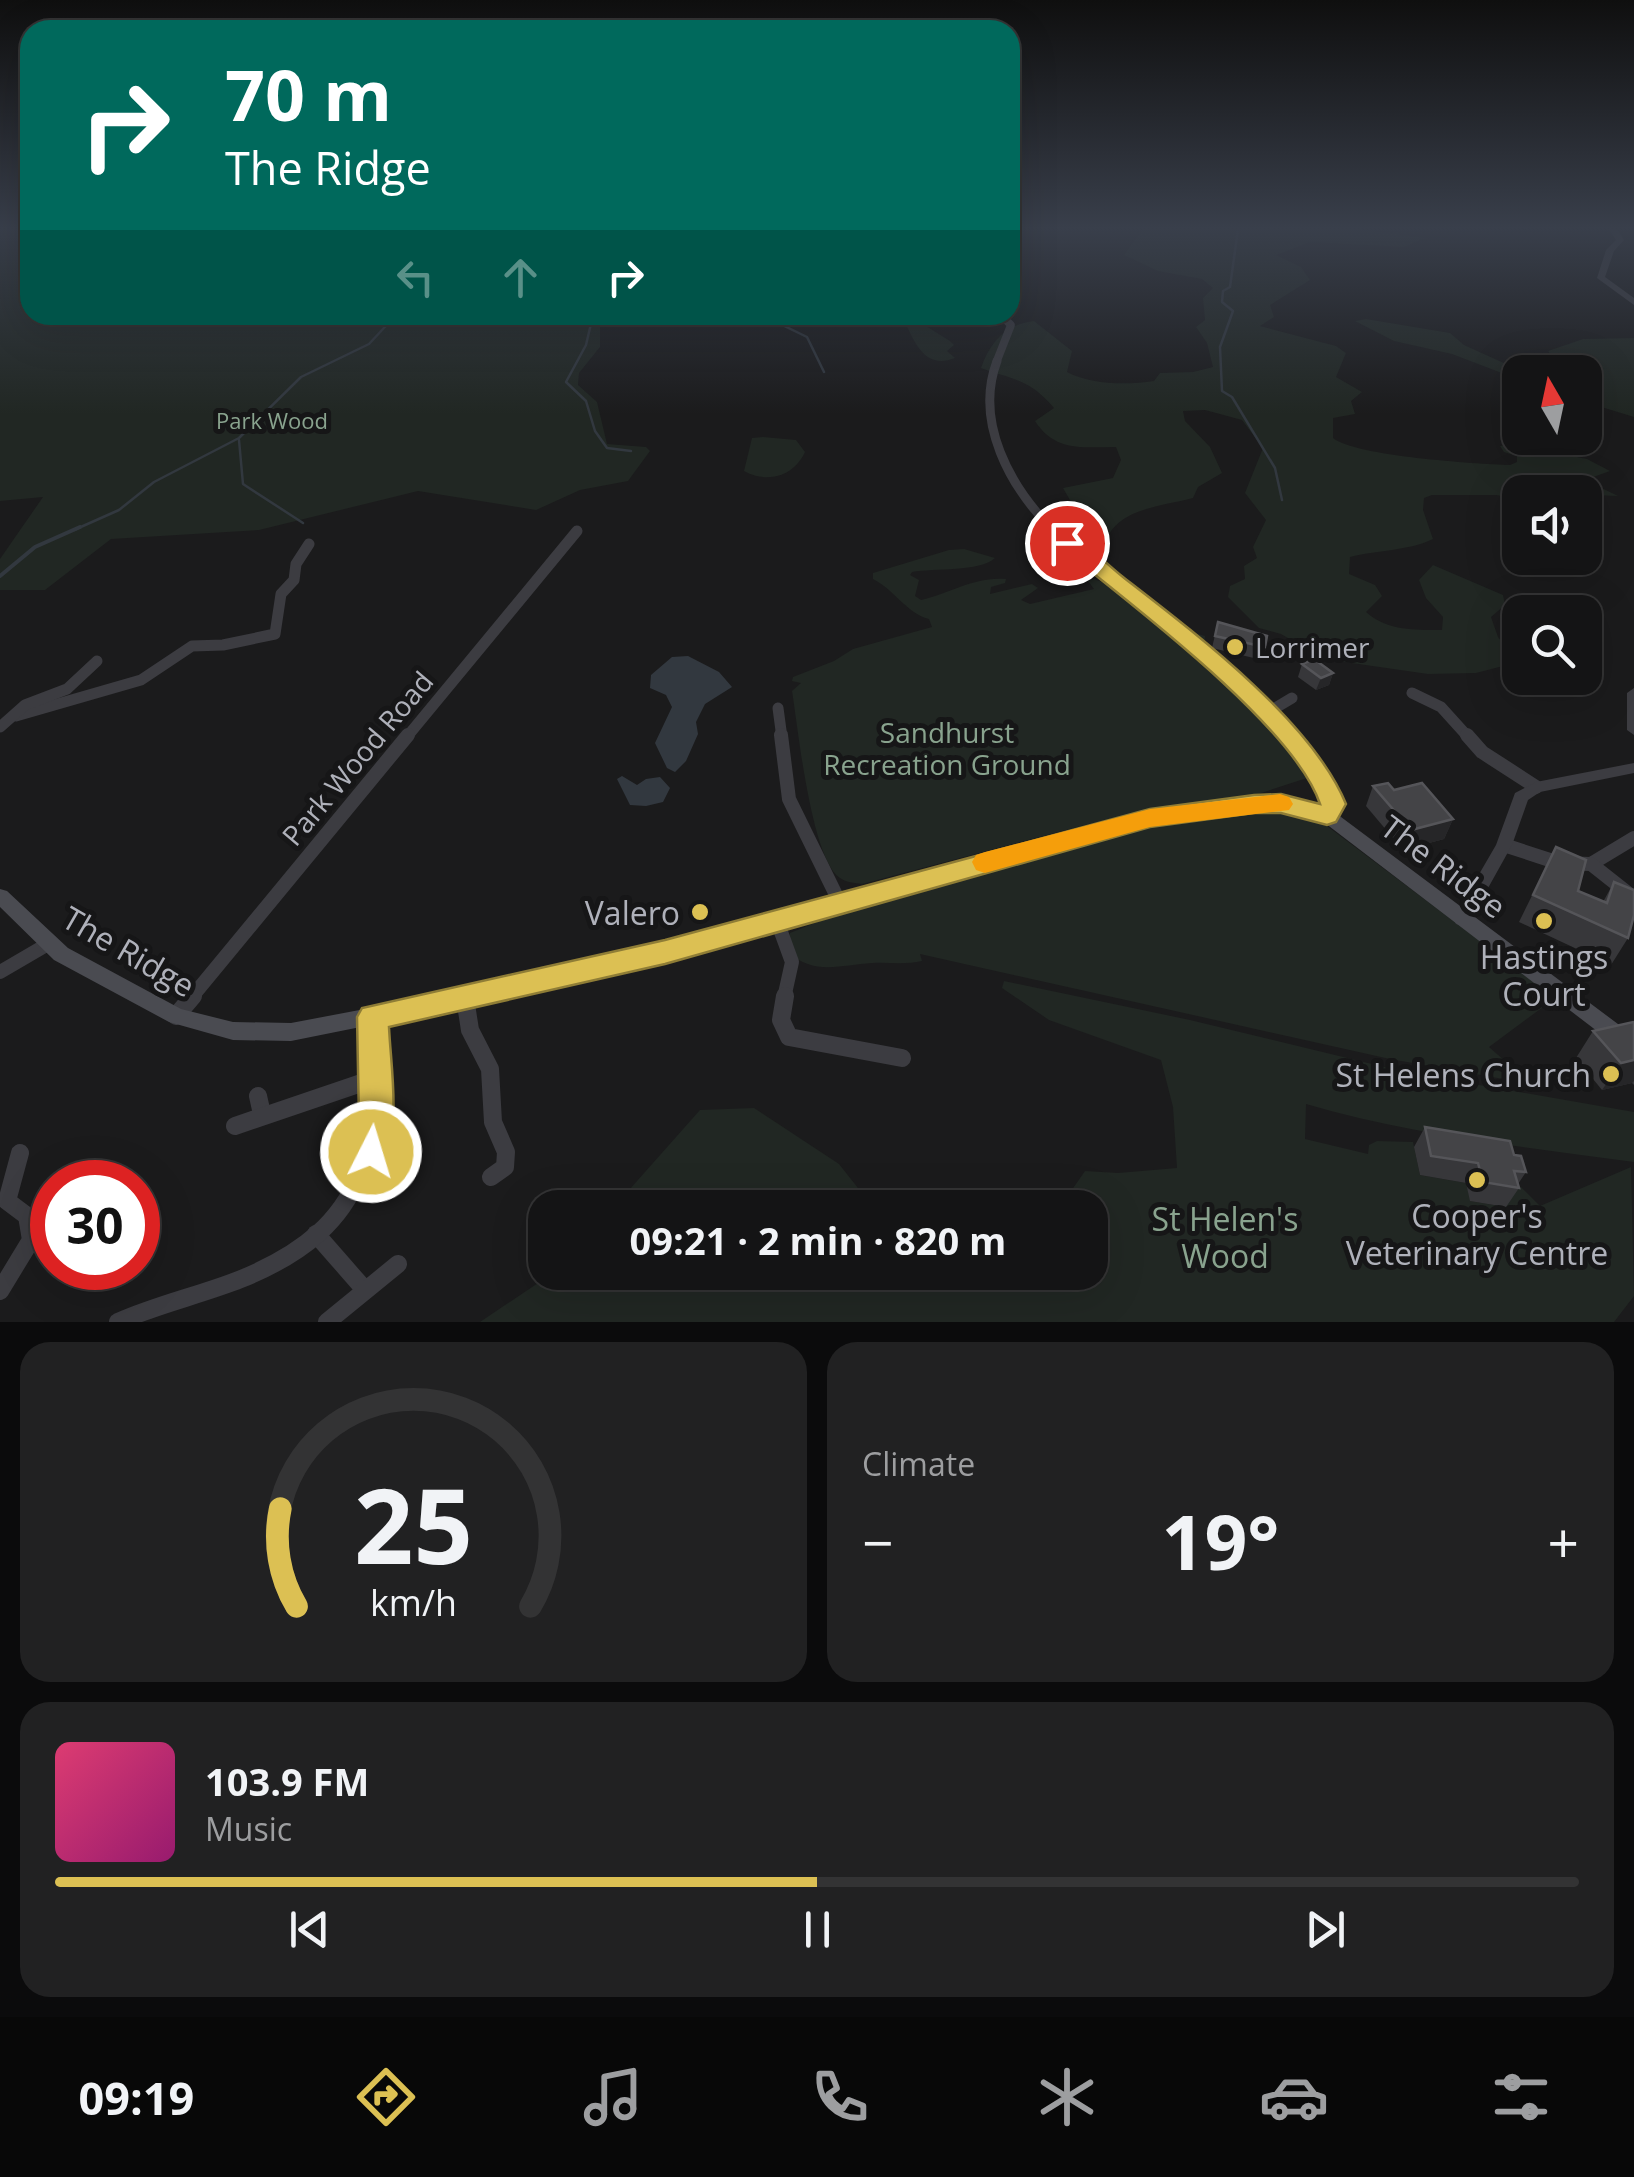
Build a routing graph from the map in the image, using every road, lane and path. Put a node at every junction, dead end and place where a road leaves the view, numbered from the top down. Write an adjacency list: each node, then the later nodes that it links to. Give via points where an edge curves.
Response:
1 (1010, 325): 9 (street, via 992,375 992,423 1029,507)
2 (577, 531): 27 (street, Park Wood Road)
3 (308, 544): 10 (street, via 282,594 278,631 271,636 192,646 141,680)
4 (97, 661): 10 (street, via 67,689 26,705)
5 (1412, 693): 14 (street, via 1440,707 1482,752)
6 (1634, 693): 12 (street)
7 (1292, 698): 9 (street)
8 (778, 708): 21 (street, via 789,799)
9 (1267, 713): 15 (street, via 1325,784 1333,804)
10 (16, 716): 11 (street)
11 (0, 727)
12 (1634, 730)
13 (1634, 768): 14 (street)
14 (1536, 786): 17 (street, via 1521,797)
15 (1327, 816): 21 (main road, The Ridge, via 1254,804 1150,818); 22 (main road, The Ridge)
16 (1634, 838): 18 (street)
17 (1504, 845): 18 (street); 22 (street)
18 (1591, 864): 20 (street)
19 (0, 896): 24 (main road, The Ridge)
20 (1634, 898)
21 (840, 903): 23 (main road, The Ridge)
22 (1462, 918): 29 (main road, The Ridge)
23 (777, 921): 26 (main road, The Ridge); 30 (street, via 791,961 780,1007 789,1038)
24 (48, 944): 25 (street); 27 (main road, The Ridge)
25 (0, 972)
26 (465, 998): 28 (main road, The Ridge); 34 (street, via 470,1030 490,1069 493,1122 506,1152 505,1166)
27 (176, 1016): 28 (main road, The Ridge, via 260,1032)
28 (373, 1017): 31 (street)
29 (1634, 1048)
30 (902, 1058)
31 (376, 1078): 32 (street, via 260,1105); 36 (street, via 371,1152 354,1192)
32 (235, 1126)
33 (20, 1153): 35 (street)
34 (491, 1178)
35 (3, 1203): 39 (street, via 28,1216 32,1230)
36 (316, 1234): 38 (street); 40 (street, via 258,1272)
37 (398, 1264): 38 (street)
38 (365, 1290): 41 (street)
39 (0, 1292)
40 (118, 1322)
41 (327, 1322)

